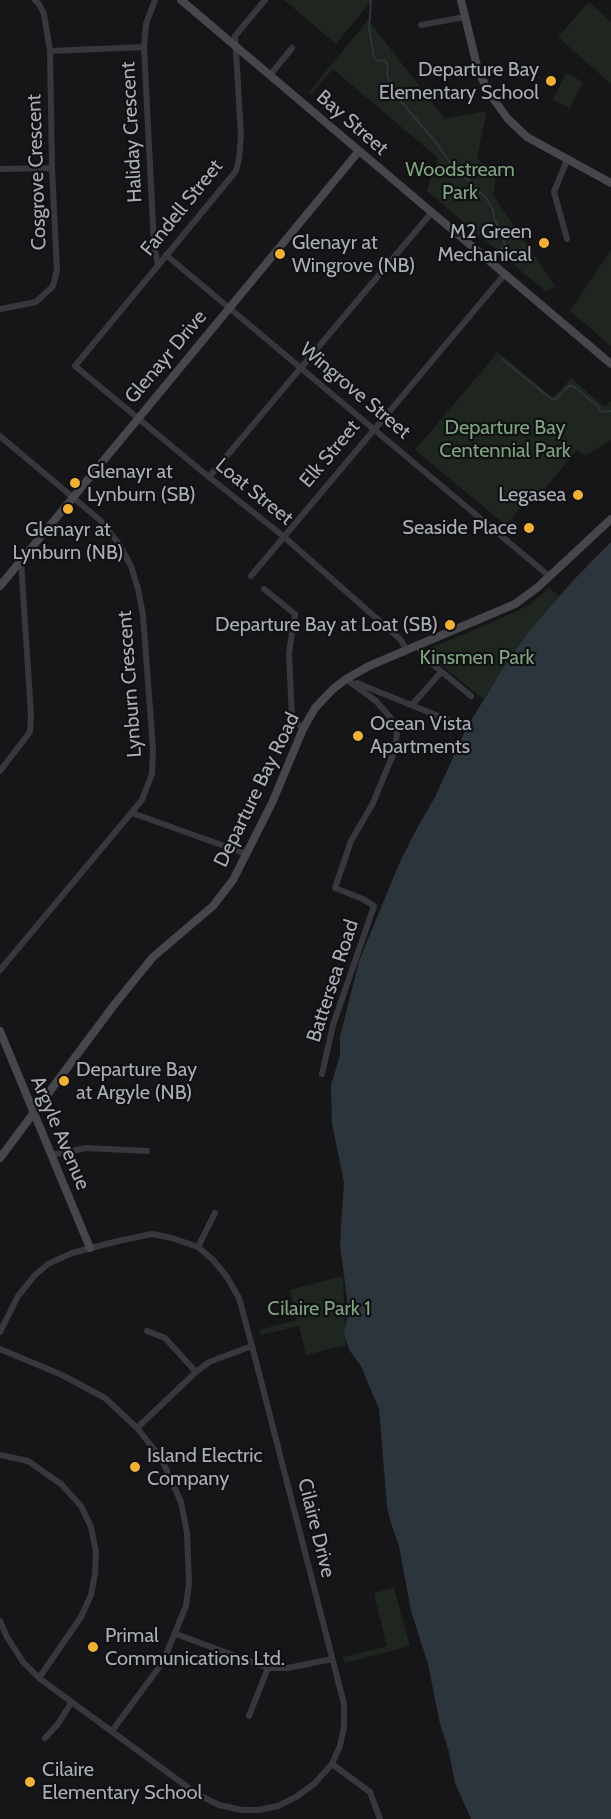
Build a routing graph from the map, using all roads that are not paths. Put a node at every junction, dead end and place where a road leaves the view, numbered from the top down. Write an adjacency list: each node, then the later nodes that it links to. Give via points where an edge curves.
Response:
1 (35, 0): 11 (street, Cosgrove Crescent, via 44,14)
2 (155, 0): 9 (street, Haliday Crescent, via 146,24)
3 (181, 0): 8 (street, Bay Street)
4 (265, 0): 8 (street, via 235,36)
5 (461, 0): 6 (street)
6 (465, 17): 7 (street); 14 (street, via 478,70 496,104 527,137)
7 (421, 25)
8 (235, 45): 12 (street, Bay Street); 20 (street, Fandell Street, via 240,135 236,171)
9 (144, 47): 11 (street); 21 (street, Haliday Crescent)
10 (292, 48): 12 (street)
11 (50, 51): 15 (street, Cosgrove Crescent)
12 (270, 75): 13 (street, Bay Street)
13 (359, 151): 18 (street, Bay Street); 23 (street, Glenayr Drive)
14 (567, 160): 17 (street); 19 (street, via 554,192)
15 (52, 168): 16 (street); 24 (street, Cosgrove Crescent, via 57,270 53,286 36,302)
16 (0, 169)
17 (611, 183)
18 (432, 212): 22 (street, Bay Street); 27 (street)
19 (567, 240)
20 (166, 255): 21 (street, Fandell Street); 23 (street, Wingrove Street)
21 (158, 265): 26 (street, Fandell Street)
22 (505, 274): 25 (street, Bay Street); 29 (street, Elk Street)
23 (230, 308): 27 (street, Wingrove Street); 28 (street, Glenayr Drive)
24 (0, 309)
25 (611, 364)
26 (75, 366): 28 (street, Loat Street)
27 (302, 368): 29 (street, Wingrove Street); 31 (street)
28 (137, 418): 31 (street, Loat Street); 32 (street, Glenayr Drive)
29 (374, 428): 34 (street, Elk Street); 37 (street, Wingrove Street)
30 (0, 436): 32 (street, Lynburn Crescent)
31 (209, 477): 34 (street, Loat Street)
32 (72, 497): 35 (street, Glenayr Drive); 49 (street, Lynburn Crescent, via 101,521 119,544 131,566 143,615 152,774)
33 (611, 519): 37 (street, Departure Bay Road)
34 (283, 536): 36 (street, Elk Street); 41 (street, Loat Street, via 400,639)
35 (21, 561): 38 (street, Glenayr Drive); 48 (street, via 30,732)
36 (251, 576)
37 (549, 576): 40 (street, Departure Bay Road, via 515,604)
38 (0, 586)
39 (264, 588): 47 (street, via 295,614 289,653 292,717)
40 (418, 645): 41 (street, Departure Bay Road); 42 (street, via 424,658)
41 (407, 650): 43 (street, Departure Bay Road)
42 (441, 672): 44 (street); 45 (street)
43 (346, 679): 45 (street); 47 (street, Departure Bay Road, via 315,708); 53 (street, Battersea Road, via 376,701 397,732 395,750 351,842 335,888 374,906 333,1025)
44 (471, 696)
45 (411, 705): 46 (street)
46 (448, 720)
47 (303, 729): 50 (street, Departure Bay Road)
48 (0, 771)
49 (132, 813): 50 (street); 51 (street, Lynburn Crescent)
50 (247, 854): 54 (street, Departure Bay Road, via 213,906 153,957)
51 (0, 970)
52 (0, 1031): 54 (street, Argyle Avenue)
53 (322, 1074)
54 (34, 1113): 56 (street, Argyle Avenue); 57 (street, Departure Bay Road)
55 (147, 1151): 56 (street, via 86,1148)
56 (51, 1155): 60 (street, Argyle Avenue)
57 (0, 1158)
58 (215, 1213): 59 (street)
59 (198, 1247): 60 (street, Cilaire Drive, via 152,1234); 63 (street, Cilaire Drive, via 227,1276 239,1298)
60 (90, 1248): 62 (street, Cilaire Drive, via 72,1252 35,1275 18,1296)
61 (147, 1331): 65 (street, via 165,1338)
62 (0, 1332)
63 (252, 1346): 65 (street, via 210,1362); 70 (street, Cilaire Drive)
64 (0, 1349): 66 (street, via 105,1398)
65 (196, 1372): 66 (street)
66 (137, 1428): 69 (street, via 161,1458 181,1502 188,1533 189,1582)
67 (0, 1455): 72 (street, via 27,1461 61,1484 81,1506 96,1552 88,1602)
68 (0, 1621): 72 (street, Cilaire Drive, via 18,1654)
69 (176, 1634): 71 (street); 75 (street, via 163,1662)
70 (332, 1659): 71 (street); 77 (street, Cilaire Drive, via 344,1704 344,1727)
71 (268, 1668): 74 (street)
72 (39, 1678): 73 (street, Cilaire Drive)
73 (71, 1703): 75 (street, Cilaire Drive); 76 (street)
74 (249, 1716)
75 (112, 1731): 77 (street, Cilaire Drive, via 197,1794 242,1810 278,1806 296,1797)
76 (45, 1738)
77 (332, 1764): 78 (street, via 369,1792)
78 (380, 1819)

